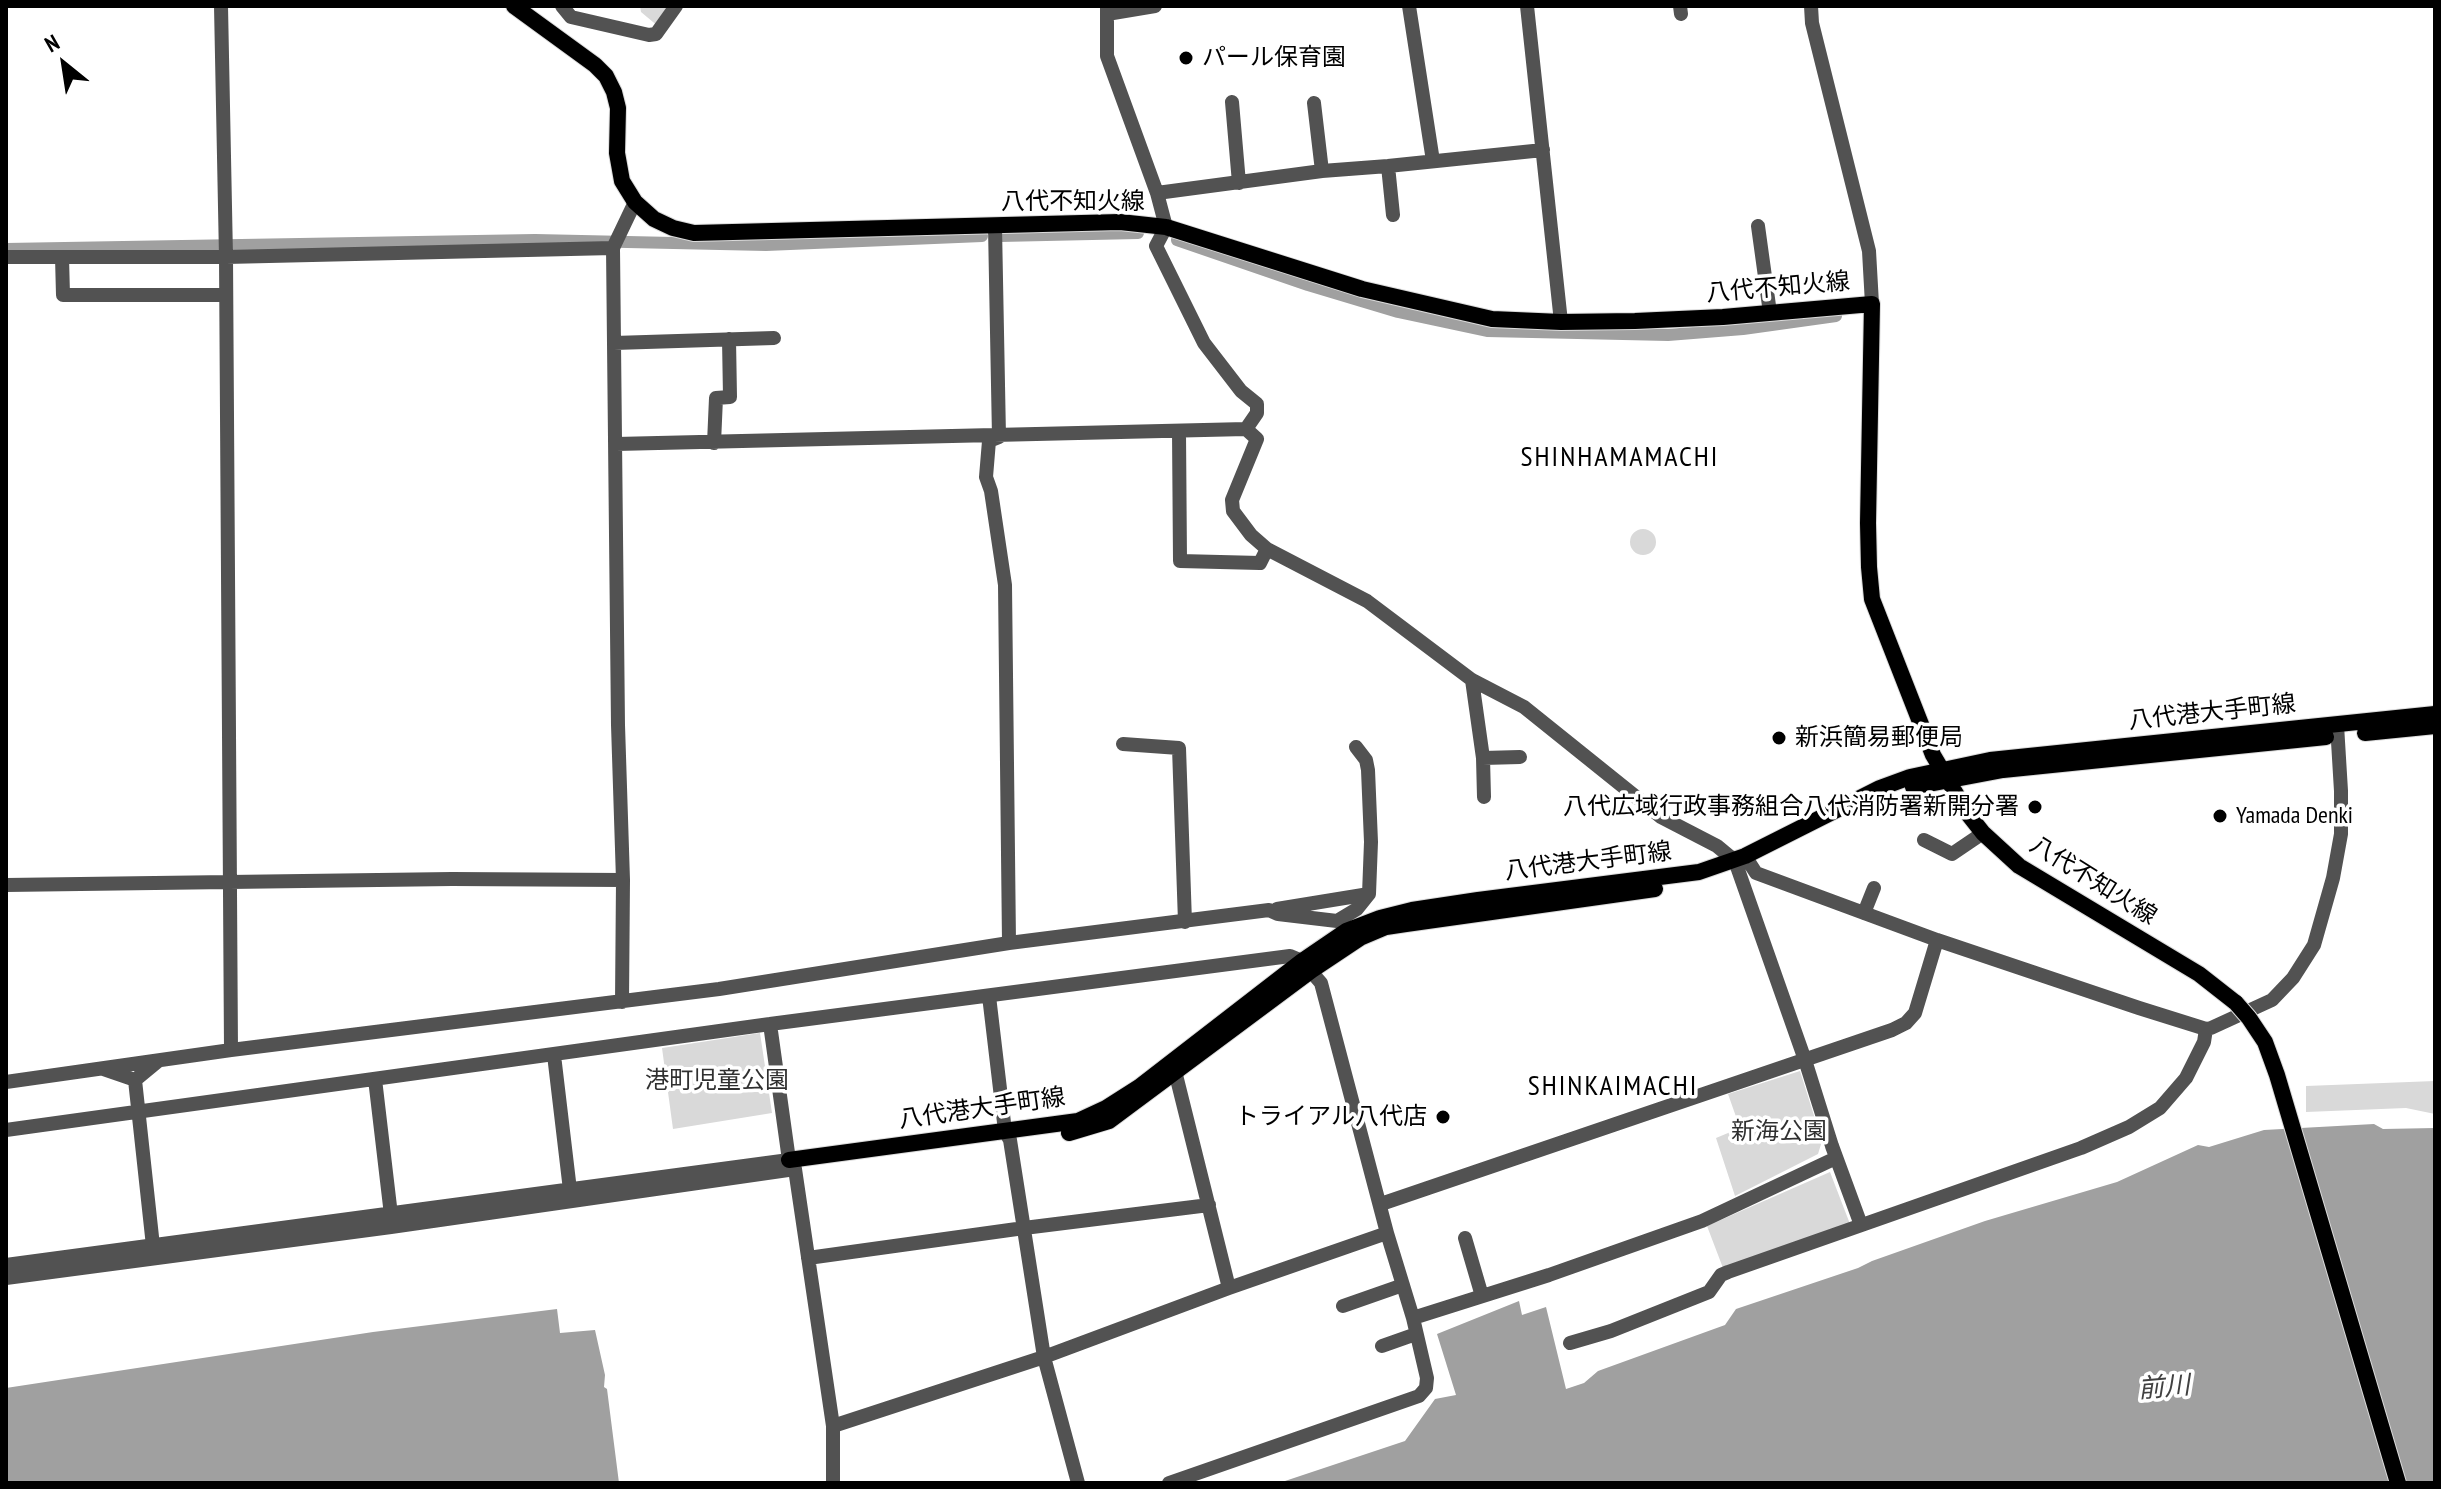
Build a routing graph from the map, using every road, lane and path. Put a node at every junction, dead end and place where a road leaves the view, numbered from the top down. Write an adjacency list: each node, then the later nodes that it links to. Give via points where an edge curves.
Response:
1 (221, 6): 26 (street)
2 (514, 6): 18 (main road, 八代不知火線, via 606,76 618,108 618,167)
3 (562, 6): 4 (street, via 571,17 649,35 656,34)
4 (676, 6)
5 (1155, 6): 9 (street)
6 (1409, 6): 13 (street)
7 (1527, 6): 12 (street)
8 (1811, 6): 28 (street, via 1869,251)
9 (1107, 10): 17 (street, via 1107,56)
10 (1232, 102): 16 (street)
11 (1314, 103): 15 (street)
12 (1543, 150): 13 (street); 30 (street)
13 (1433, 161): 14 (street)
14 (1388, 166): 15 (street); 19 (street)
15 (1322, 171): 16 (street)
16 (1239, 183): 17 (street)
17 (1157, 193): 22 (street)
18 (635, 202): 21 (main road, 八代不知火線, via 654,219 694,233); 23 (street)
19 (1393, 215)
20 (1758, 226): 29 (street)
21 (995, 227): 22 (main road, 八代不知火線, via 1120,222); 36 (street)
22 (1166, 227): 30 (main road, 八代不知火線, via 1362,289 1492,319); 34 (street, via 1156,246 1187,313 1204,343 1257,404)
23 (613, 248): 26 (street); 33 (street)
24 (6, 257): 25 (street)
25 (62, 257): 26 (street); 27 (street, via 63,295)
26 (226, 257): 27 (street)
27 (226, 295): 53 (street)
28 (1872, 304): 29 (main road, 八代不知火線); 48 (main road, 八代不知火線, via 1872,599)
29 (1770, 313): 30 (main road, 八代不知火線)
30 (1561, 322)
31 (774, 338): 32 (street)
32 (729, 339): 33 (street); 37 (street, via 730,397 716,398)
33 (614, 343): 38 (street)
34 (1246, 429): 35 (street); 39 (street, via 1257,439 1232,500 1233,511)
35 (1179, 432): 36 (street); 39 (street, via 1180,561 1260,563)
36 (999, 437): 37 (street); 63 (street, via 989,441 986,477 1005,585)
37 (714, 443): 38 (street)
38 (616, 444): 54 (street)
39 (1267, 549): 40 (street, via 1367,601)
40 (1472, 680): 47 (street); 52 (street, via 1524,707 1661,817)
41 (2435, 714): 43 (main road, 八代港大手町線)
42 (2435, 726): 43 (main road, 八代港大手町線)
43 (2336, 730): 48 (main road, 八代港大手町線, via 1990,760); 68 (street, via 2341,834 2314,945 2272,1000)
44 (1123, 744): 60 (street, via 1179,748)
45 (1356, 747): 57 (street, via 1368,770)
46 (1520, 757): 47 (street)
47 (1483, 758): 49 (street)
48 (1944, 775): 50 (main road, 八代不知火線); 52 (main road, 八代港大手町線, via 1910,777 1880,788)
49 (1484, 797)
50 (1983, 833): 51 (street, via 1952,854); 108 (main road, 八代不知火線, bridge, via 2019,866 2199,974 2236,1003 2265,1042)
51 (1924, 840)
52 (1742, 863): 59 (street); 61 (main road, 八代港大手町線, via 1412,910); 64 (main road, 八代港大手町線, via 1703,882 1386,927); 71 (street)
53 (229, 880): 54 (street); 55 (street); 69 (street)
54 (623, 880): 66 (street)
55 (6, 885)
56 (1874, 888): 59 (street)
57 (1369, 894): 58 (street); 61 (street)
58 (1269, 910): 60 (street); 61 (street)
59 (1864, 913): 62 (street)
60 (1185, 922): 63 (street)
61 (1342, 926): 64 (main road, 八代港大手町線)
62 (1937, 940): 68 (street); 71 (street, via 1915,1013 1906,1023)
63 (1009, 943): 66 (street)
64 (1307, 965): 65 (street, via 1290,956 1277,957); 73 (main road, 八代港大手町線); 84 (street, via 1321,983)
65 (989, 996): 67 (street); 80 (street)
66 (622, 1002): 69 (street)
67 (770, 1024): 70 (street); 82 (street)
68 (2206, 1029): 87 (street, via 2186,1078 2160,1108 2129,1127)
69 (231, 1050): 72 (street)
70 (554, 1055): 75 (street); 83 (street)
71 (1805, 1060): 81 (street); 84 (street)
72 (158, 1061): 74 (street); 76 (street)
73 (1174, 1066): 80 (main road, 八代港大手町線, via 1109,1121 1078,1132); 85 (street)
74 (102, 1068): 76 (street); 77 (street)
75 (375, 1079): 78 (street); 86 (street)
76 (135, 1080): 78 (street)
77 (6, 1082)
78 (138, 1113): 79 (street); 91 (street)
79 (6, 1130)
80 (1007, 1136): 82 (main road, 八代港大手町線); 88 (street)
81 (1836, 1158): 87 (street); 97 (street, via 1702,1221)
82 (792, 1164): 83 (street); 92 (street); 94 (street, via 360,1232)
83 (570, 1190): 86 (street)
84 (1381, 1204): 89 (street)
85 (1209, 1205): 88 (street); 96 (street)
86 (391, 1215): 91 (street)
87 (1861, 1225): 101 (street, via 1728,1272 1709,1292)
88 (1024, 1228): 92 (street); 103 (street)
89 (1387, 1233): 95 (street); 96 (street)
90 (1465, 1238): 97 (street)
91 (153, 1246): 93 (street)
92 (808, 1258): 104 (street)
93 (6, 1265)
94 (6, 1278)
95 (1403, 1285): 98 (street); 99 (street)
96 (1229, 1288): 103 (street)
97 (1482, 1296): 99 (street)
98 (1343, 1306)
99 (1413, 1318): 100 (street)
100 (1416, 1334): 102 (street); 107 (street, via 1427,1378 1419,1396)
101 (1570, 1343)
102 (1382, 1346)
103 (1044, 1357): 104 (street); 106 (street)
104 (833, 1426): 105 (street)
105 (833, 1483)
106 (1078, 1483)
107 (1169, 1483)
108 (2398, 1483)

